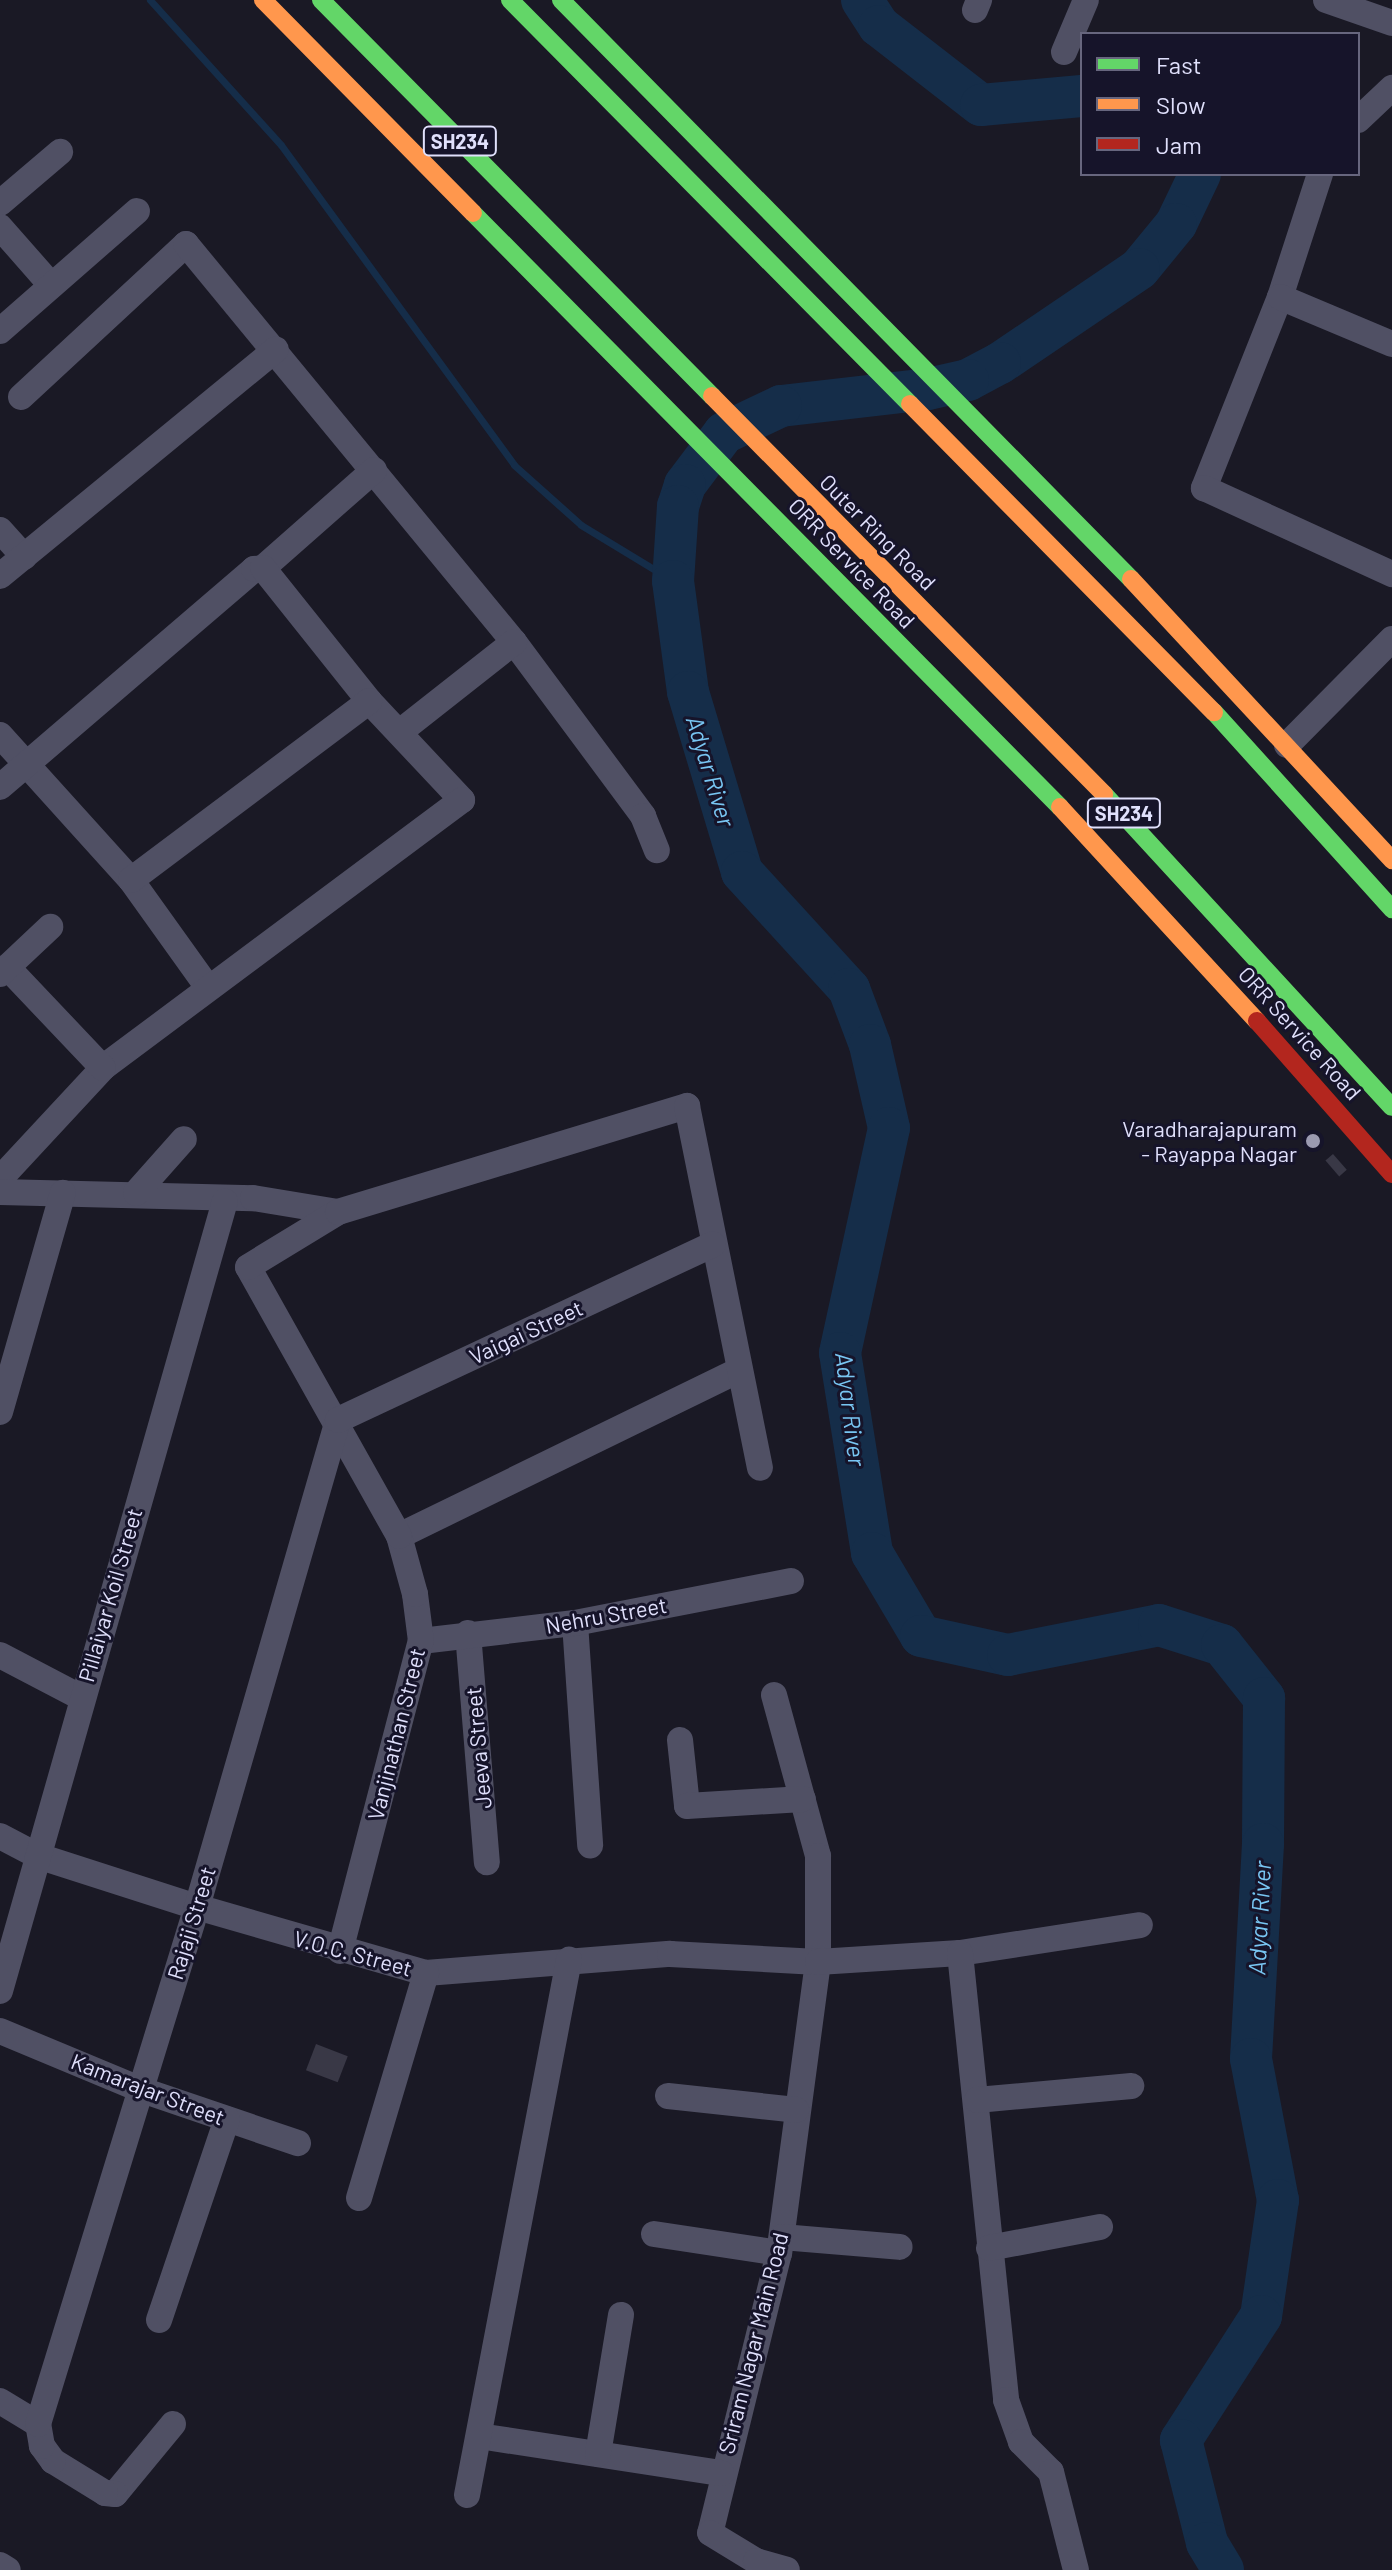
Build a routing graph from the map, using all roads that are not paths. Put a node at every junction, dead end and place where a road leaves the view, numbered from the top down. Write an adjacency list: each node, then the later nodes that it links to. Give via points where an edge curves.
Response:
1 (263, 0): 43 (main road, ORR Service Road, via 1063,811)
2 (321, 0): 46 (main road, Outer Ring Road / SH234, via 1141,831)
3 (510, 0): 39 (main road, via 1198,694)
4 (561, 0): 33 (main road, via 994,438)
5 (1086, 0): 8 (street)
6 (1326, 0): 7 (street)
7 (1392, 23)
8 (1064, 52)
9 (1392, 88): 10 (street)
10 (1360, 118)
11 (60, 152): 13 (street)
12 (1319, 176): 17 (street)
13 (0, 203)
14 (137, 211): 16 (street)
15 (0, 227): 16 (street)
16 (51, 285): 18 (street)
17 (1280, 297): 19 (street); 26 (street, via 1204,488)
18 (0, 331)
19 (1392, 344)
20 (276, 349): 21 (street, via 186,244); 22 (street); 24 (street)
21 (21, 397)
22 (374, 470): 25 (street); 29 (street)
23 (0, 530): 24 (street)
24 (24, 557): 27 (street)
25 (263, 568): 30 (street); 34 (street, via 254,569)
26 (1392, 574)
27 (0, 576)
28 (1392, 639): 33 (street)
29 (514, 642): 31 (street); 36 (street, via 643,816)
30 (369, 701): 31 (street); 38 (street)
31 (401, 731): 42 (street, via 462,800)
32 (0, 735): 34 (street)
33 (1287, 745): 37 (main road)
34 (27, 762): 35 (street); 38 (street)
35 (0, 787)
36 (657, 850)
37 (1392, 860)
38 (131, 880): 42 (street)
39 (1392, 909)
40 (50, 927): 41 (street)
41 (4, 971): 44 (street)
42 (207, 986): 44 (street)
43 (1254, 1018): 45 (main road); 48 (main road, ORR Service Road)
44 (103, 1068): 49 (street)
45 (1294, 1093)
46 (1392, 1107)
47 (184, 1139): 52 (street)
48 (1392, 1174)
49 (0, 1179)
50 (0, 1192): 51 (street)
51 (63, 1193): 52 (street); 57 (street)
52 (136, 1193): 53 (street)
53 (225, 1201): 54 (street, via 253,1198); 68 (street, Pillaiyar Koil Street)
54 (338, 1212): 55 (street, via 687,1106); 59 (street, Vanjinathan Street, via 248,1267)
55 (713, 1244): 56 (street); 59 (street, Vaigai Street)
56 (737, 1371): 60 (street); 61 (street)
57 (5, 1375): 58 (street)
58 (0, 1412)
59 (338, 1420): 61 (street, Vanjinathan Street); 75 (street, Rajaji Street)
60 (760, 1468)
61 (399, 1536): 65 (street, Vanjinathan Street)
62 (791, 1581): 63 (street, Nehru Street)
63 (575, 1623): 64 (street, Nehru Street); 72 (street)
64 (468, 1633): 65 (street, Nehru Street); 74 (street, Jeeva Street)
65 (421, 1641): 77 (street, Vanjinathan Street)
66 (0, 1655): 68 (street)
67 (774, 1695): 70 (street, Sriram Nagar Main Road)
68 (80, 1697): 73 (street, Pillaiyar Koil Street)
69 (680, 1740): 70 (street, via 687,1806)
70 (803, 1799): 80 (street, Sriram Nagar Main Road, via 818,1856)
71 (0, 1836): 73 (street, V.O.C. Street)
72 (590, 1845)
73 (38, 1856): 75 (street, V.O.C. Street); 82 (street, Pillaiyar Koil Street)
74 (487, 1862)
75 (197, 1907): 77 (street, V.O.C. Street); 85 (street, Rajaji Street)
76 (1140, 1925): 78 (street, V.O.C. Street)
77 (340, 1951): 81 (street, V.O.C. Street)
78 (960, 1953): 80 (street, V.O.C. Street); 87 (street)
79 (569, 1960): 80 (street, V.O.C. Street, via 670,1954); 81 (street, V.O.C. Street); 102 (street)
80 (818, 1962): 88 (street, Sriram Nagar Main Road)
81 (426, 1973): 91 (street)
82 (0, 1991)
83 (0, 2031): 85 (street, Kamarajar Street)
84 (1131, 2086): 87 (street)
85 (139, 2089): 89 (street, Kamarajar Street); 100 (street, Rajaji Street)
86 (668, 2096): 88 (street)
87 (977, 2100): 96 (street)
88 (796, 2110): 94 (street, Sriram Nagar Main Road)
89 (227, 2119): 90 (street, Kamarajar Street); 98 (street)
90 (298, 2143)
91 (359, 2198)
92 (1100, 2227): 96 (street)
93 (654, 2234): 94 (street)
94 (780, 2245): 95 (street); 104 (street, Sriram Nagar Main Road)
95 (900, 2247)
96 (989, 2248): 110 (street, via 1006,2400 1021,2442 1051,2472)
97 (621, 2315): 103 (street)
98 (159, 2320)
99 (0, 2401): 100 (street)
100 (38, 2424): 101 (street, via 42,2446 53,2461 115,2494)
101 (173, 2424)
102 (479, 2436): 103 (street); 105 (street)
103 (598, 2454): 104 (street)
104 (721, 2473): 107 (street, Sriram Nagar Main Road, via 710,2533)
105 (467, 2495)
106 (0, 2565): 108 (street)
107 (756, 2566): 109 (street)
108 (8, 2570)
109 (787, 2570)
110 (1076, 2570)

